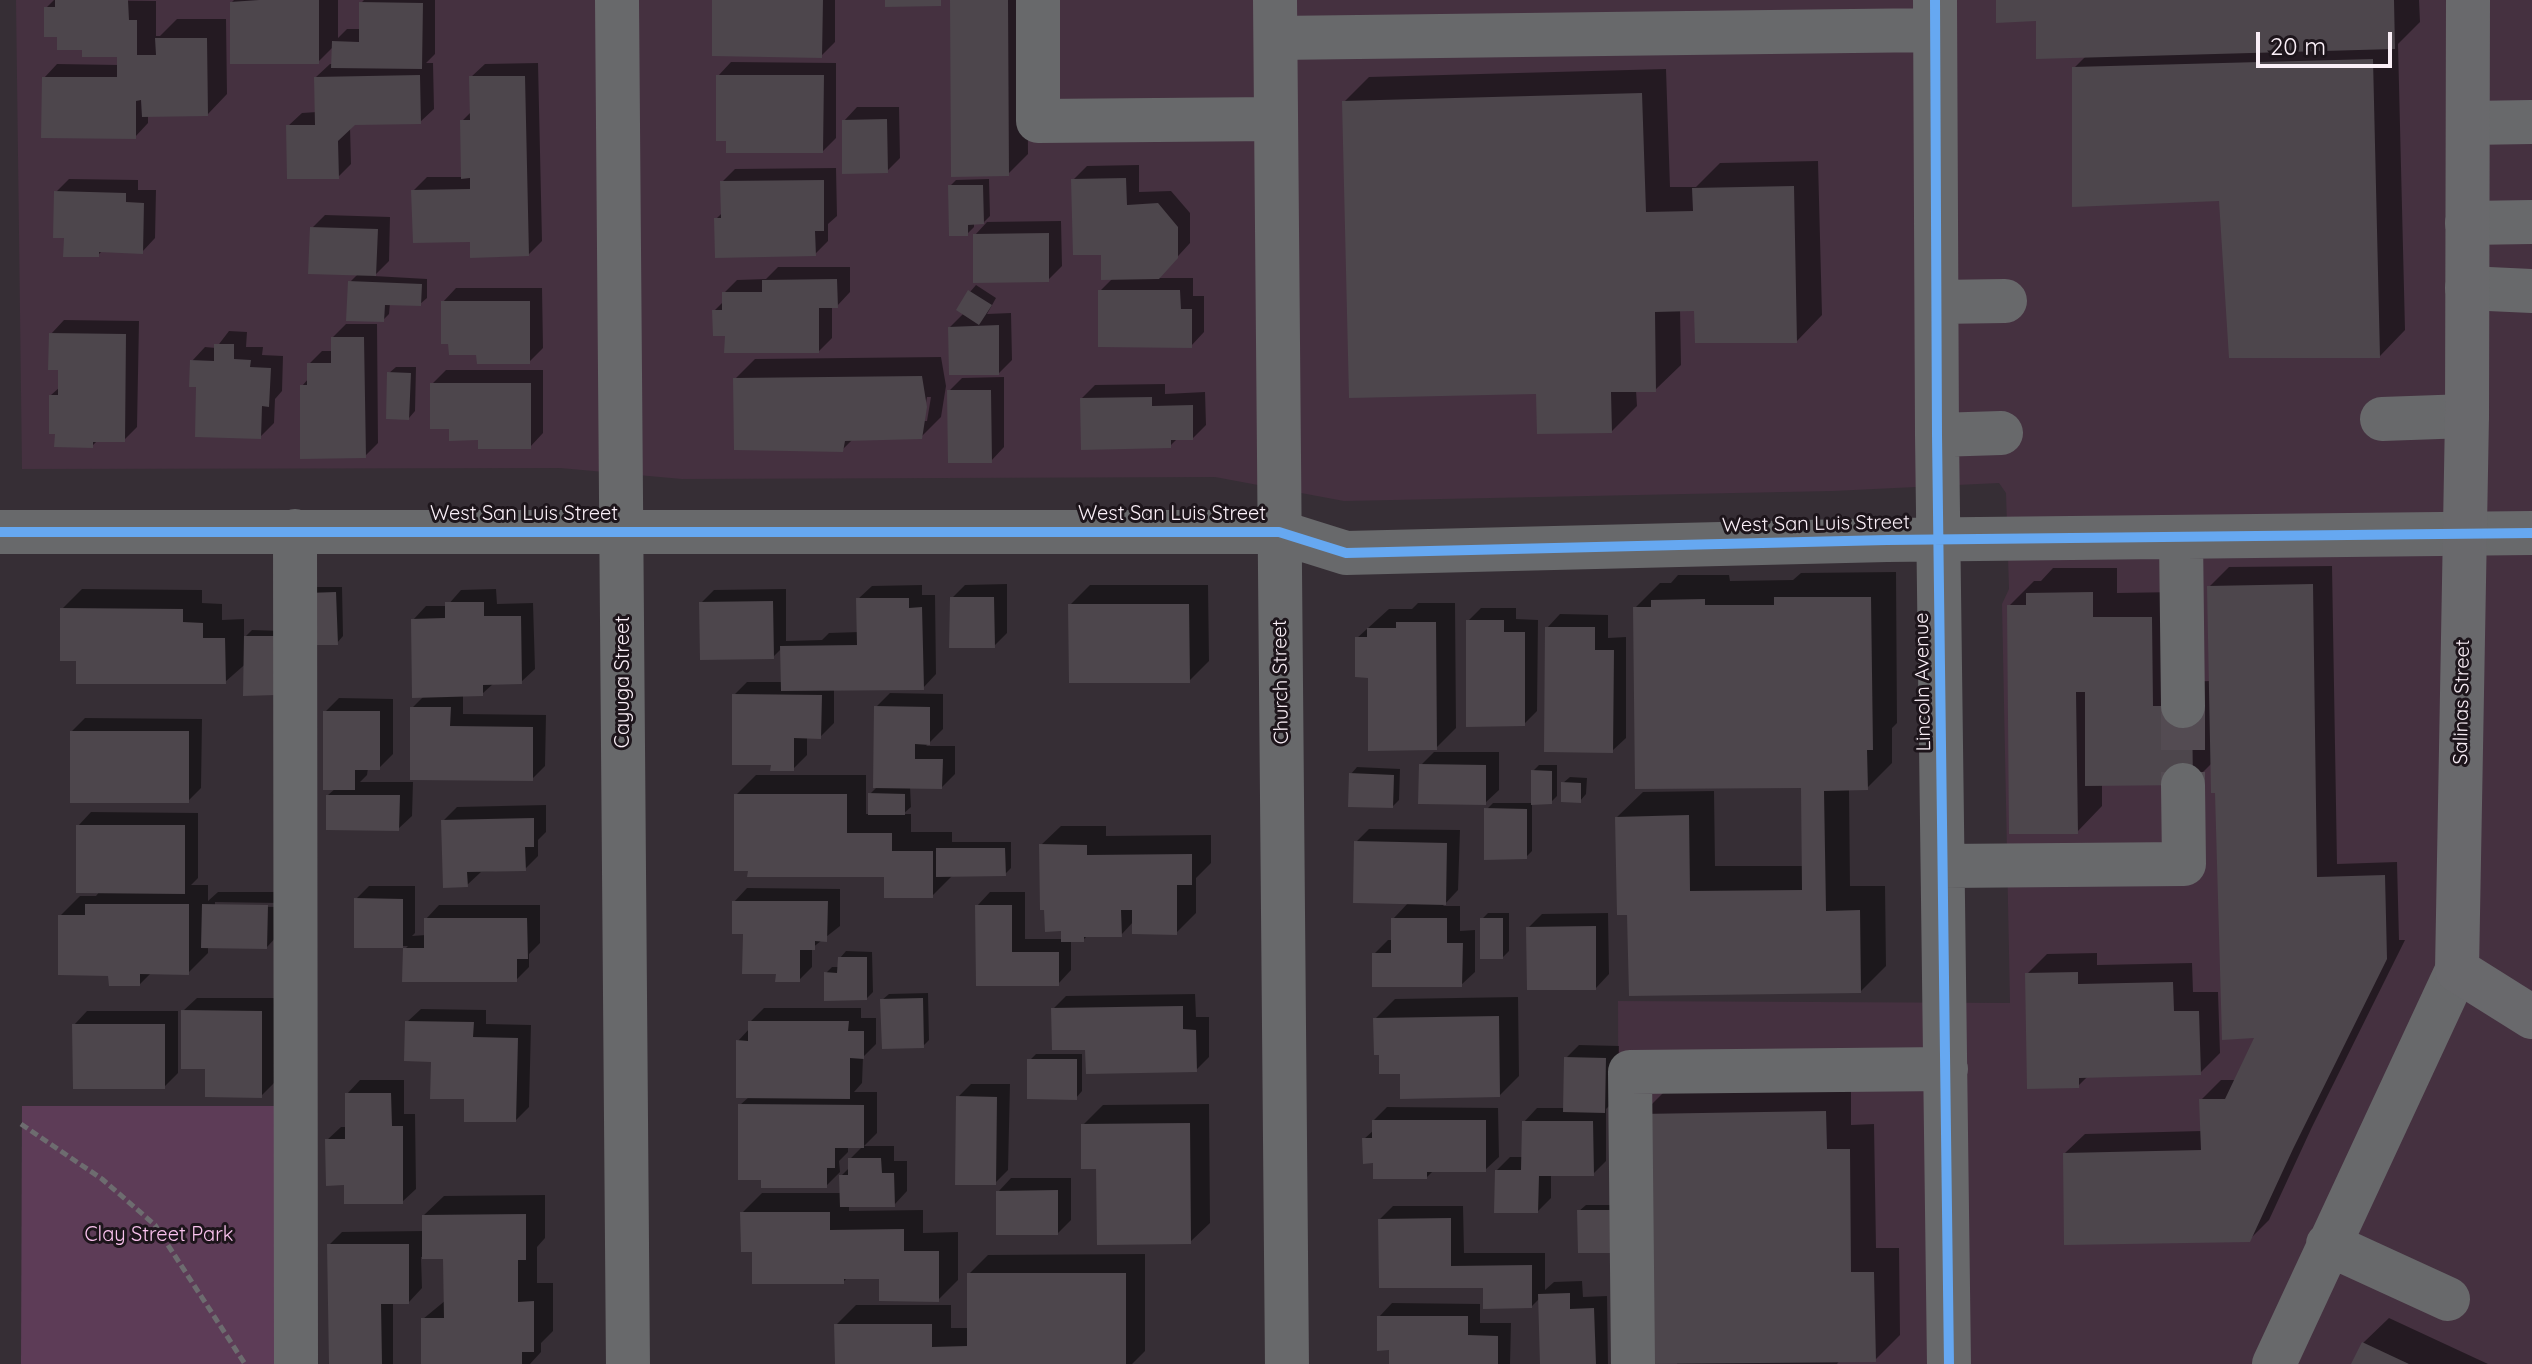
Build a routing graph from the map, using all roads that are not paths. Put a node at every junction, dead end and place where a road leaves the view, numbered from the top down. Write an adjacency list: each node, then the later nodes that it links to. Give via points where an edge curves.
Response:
1 (617, 0): 23 (street, Cayuga Street)
2 (1038, 0): 8 (street, via 1038,121)
3 (2468, 0): 10 (main road, Salinas Street)
4 (1935, 15): 6 (street); 16 (street, Lincoln Avenue)
5 (1406, 18): 6 (street); 7 (street)
6 (1526, 18)
7 (1276, 19): 8 (street, Church Street)
8 (1275, 119): 24 (street, Church Street)
9 (2532, 122): 10 (street)
10 (2468, 123): 12 (main road, Salinas Street)
11 (2532, 222): 12 (street)
12 (2467, 223): 13 (main road, Salinas Street)
13 (2467, 288): 14 (street); 17 (main road, Salinas Street)
14 (2532, 291)
15 (2005, 301): 16 (street)
16 (1937, 302): 20 (street, Lincoln Avenue)
17 (2467, 416): 18 (street); 25 (main road, Salinas Street)
18 (2382, 419)
19 (2001, 433): 20 (street)
20 (1937, 435): 28 (street, Lincoln Avenue)
21 (295, 531): 22 (street, West San Luis Street); 23 (street, West San Luis Street); 37 (street)
22 (0, 532)
23 (622, 532): 24 (street, West San Luis Street); 38 (street, Cayuga Street)
24 (1279, 532): 28 (street, West San Luis Street, via 1346,553); 39 (street, Church Street)
25 (2465, 532): 26 (street, West San Luis Street); 27 (street, West San Luis Street); 32 (main road, Salinas Street)
26 (2532, 533)
27 (2181, 537): 28 (street, West San Luis Street); 29 (street)
28 (1939, 540): 31 (street, Lincoln Avenue)
29 (2183, 706)
30 (2183, 785): 31 (street, via 2184,864)
31 (1944, 866): 34 (street, Lincoln Avenue)
32 (2457, 970): 33 (main road); 35 (street, Salinas Street)
33 (2532, 1017)
34 (1946, 1069): 40 (street, via 1630,1072); 41 (street, Lincoln Avenue)
35 (2328, 1244): 36 (street); 42 (street, Salinas Street)
36 (2448, 1299)
37 (296, 1364)
38 (628, 1364)
39 (1287, 1364)
40 (1633, 1364)
41 (1949, 1364)
42 (2274, 1364)

